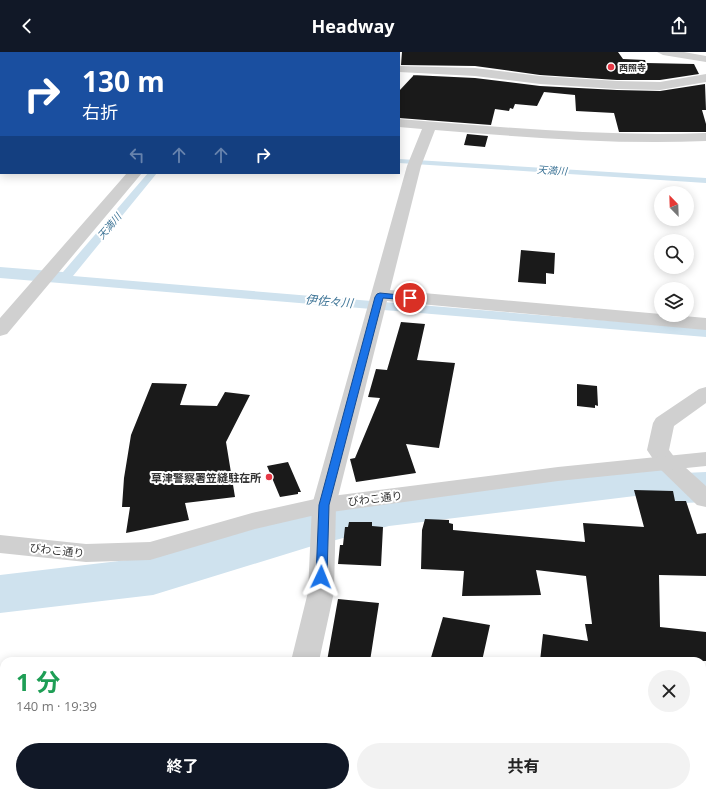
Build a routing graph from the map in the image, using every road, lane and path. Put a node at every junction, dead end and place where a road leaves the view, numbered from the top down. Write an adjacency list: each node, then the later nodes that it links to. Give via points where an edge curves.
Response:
1 (663, 52): 2 (street)
2 (706, 59)
3 (400, 69): 4 (street, via 660,86)
4 (706, 78)
5 (400, 123): 6 (street)
6 (430, 126): 7 (street, via 579,136 659,139); 9 (street, via 416,162)
7 (706, 137)
8 (134, 174): 11 (street)
9 (378, 301): 10 (street); 16 (street)
10 (706, 324)
11 (0, 330)
12 (706, 393): 14 (street, via 664,423 658,450)
13 (706, 459): 14 (street, びわこ通り)
14 (667, 463): 15 (street); 16 (street, びわこ通り, via 558,474)
15 (706, 499)
16 (324, 505): 17 (street, びわこ通り, via 252,521 150,551 86,553); 18 (street, via 321,592)
17 (0, 544)
18 (306, 657)

